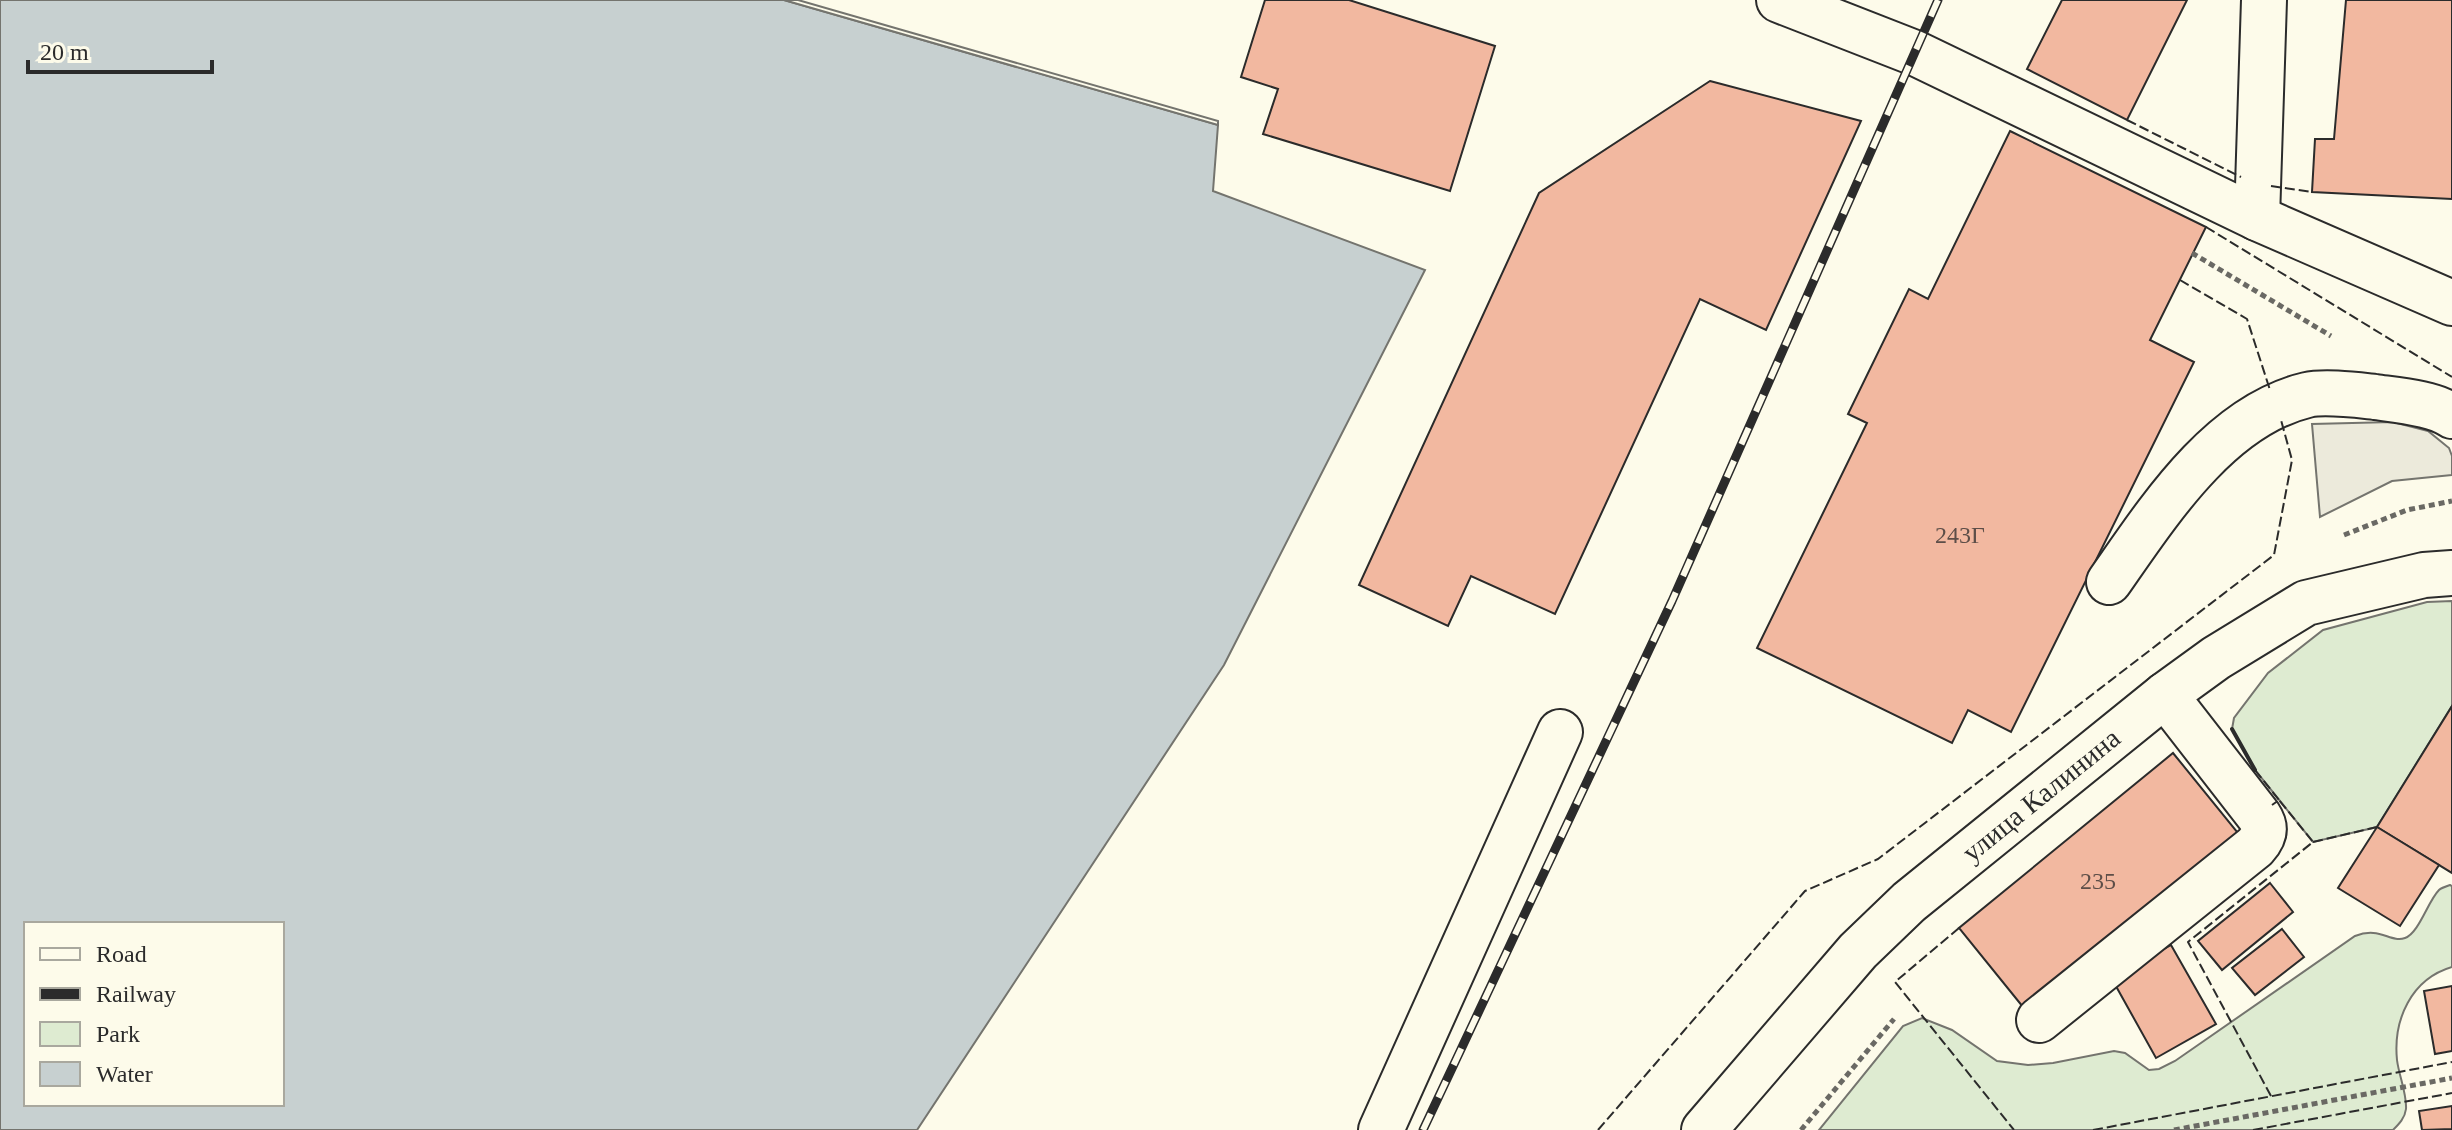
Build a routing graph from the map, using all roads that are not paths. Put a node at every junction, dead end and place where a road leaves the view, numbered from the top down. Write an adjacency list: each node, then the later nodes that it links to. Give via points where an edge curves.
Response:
1 (1779, 0): 3 (main road, via 1915,53)
2 (2264, 0): 3 (main road)
3 (2257, 218): 4 (main road)
4 (2452, 303)
5 (2452, 416): 7 (main road, via 2397,400 2357,396 2310,394 2276,406 2210,454 2165,503)
6 (2452, 573): 8 (main road, улица Калинина, via 2306,603)
7 (2109, 582)
8 (2165, 695): 10 (main road, via 2259,816 2263,837); 12 (main road, улица Калинина, via 1909,902 1858,951)
9 (1560, 732): 11 (main road)
10 (2039, 1020)
11 (1381, 1130)
12 (1704, 1130)

